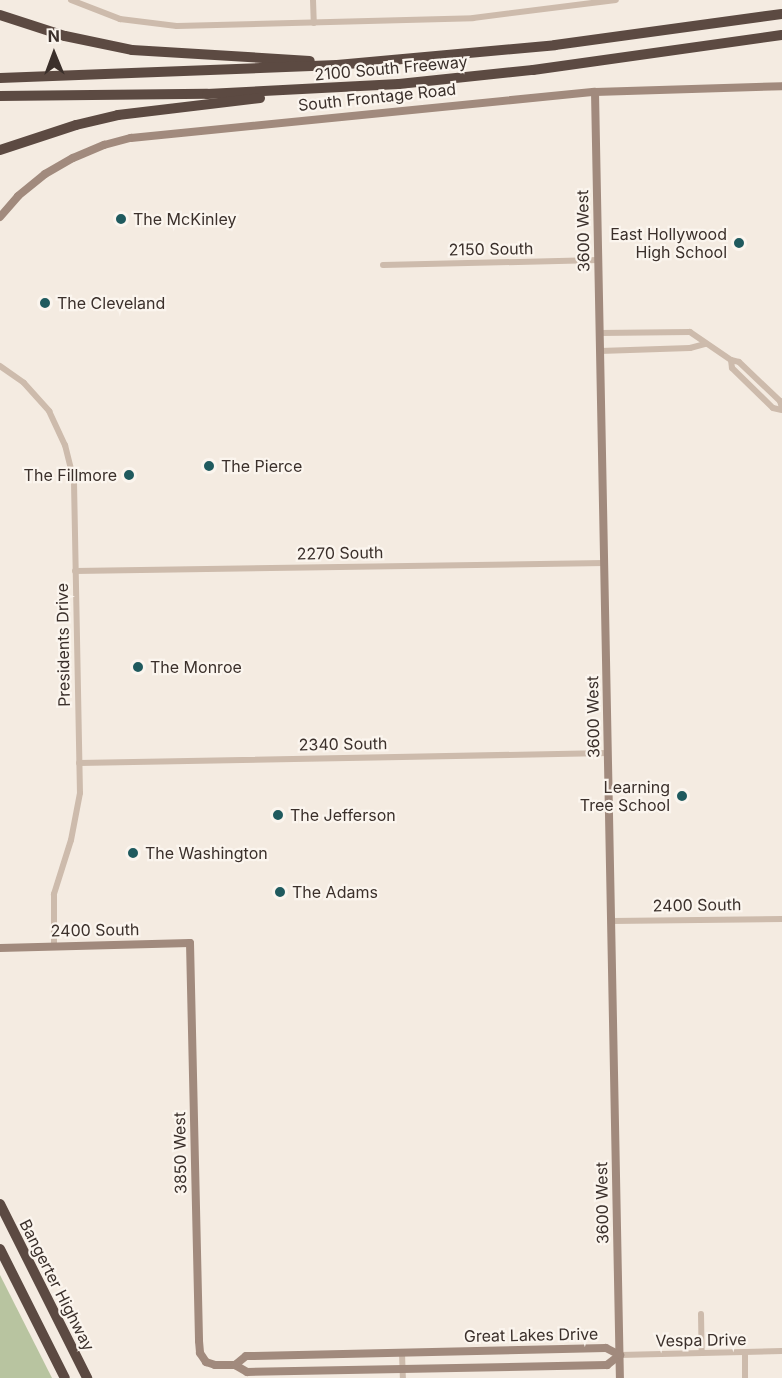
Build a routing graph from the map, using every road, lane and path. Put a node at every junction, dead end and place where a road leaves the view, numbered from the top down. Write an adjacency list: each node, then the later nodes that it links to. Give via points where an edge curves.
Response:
1 (71, 0): 7 (street, via 120,19 159,25)
2 (313, 0): 7 (street)
3 (616, 0): 4 (street)
4 (595, 2): 7 (street, via 473,18)
5 (782, 14): 9 (highway, 2100 South Freeway, via 555,45)
6 (0, 15): 9 (highway, via 73,38 132,50)
7 (314, 23)
8 (782, 35): 12 (highway, 2100 South Freeway, via 533,70)
9 (337, 65): 10 (highway, 2100 South Freeway)
10 (0, 78)
11 (782, 86): 13 (street, South Frontage Road)
12 (305, 90): 14 (highway, 2100 South Freeway); 15 (highway, via 118,115 76,124)
13 (595, 92): 16 (street, South Frontage Road, via 131,138 93,149 45,174); 17 (street, 3600 West)
14 (0, 96)
15 (0, 150)
16 (0, 217)
17 (598, 260): 18 (street, 2150 South); 19 (street, 3600 West)
18 (383, 265)
19 (600, 333): 20 (street, via 690,332); 21 (street, 3600 West)
20 (705, 344): 21 (street); 23 (street, via 731,360 732,368 773,408)
21 (600, 351): 24 (street, 3600 West)
22 (0, 366): 25 (street, Presidents Drive, via 39,398 65,445 74,482)
23 (782, 409)
24 (604, 562): 25 (street, 2270 South); 26 (street, 3600 West)
25 (75, 571): 27 (street, Presidents Drive)
26 (608, 753): 27 (street, 2340 South); 29 (street, 3600 West)
27 (79, 763): 31 (street, Presidents Drive, via 77,814 54,894)
28 (782, 919): 29 (street, 2400 South)
29 (612, 921): 40 (street, 3600 West)
30 (190, 943): 31 (street, 2400 South); 41 (street, 3850 West, via 199,1341)
31 (54, 946): 32 (street, 2400 South)
32 (0, 948)
33 (0, 1204): 45 (highway, Bangerter Highway)
34 (0, 1249): 44 (highway)
35 (701, 1314): 39 (street)
36 (745, 1352): 37 (street, Vespa Drive); 39 (street, Vespa Drive); 47 (street)
37 (782, 1352)
38 (402, 1353): 40 (street, Great Lakes Drive, via 606,1348); 42 (street, Great Lakes Drive, via 246,1356); 43 (street)
39 (702, 1353): 40 (street, Vespa Drive)
40 (620, 1355): 43 (street, Great Lakes Drive, via 607,1365); 46 (street, 3600 West)
41 (204, 1360): 42 (street, Great Lakes Drive, via 211,1365)
42 (235, 1365): 43 (street, Great Lakes Drive, via 247,1371)
43 (403, 1373)
44 (65, 1378)
45 (87, 1378)
46 (620, 1378)
47 (745, 1378)

